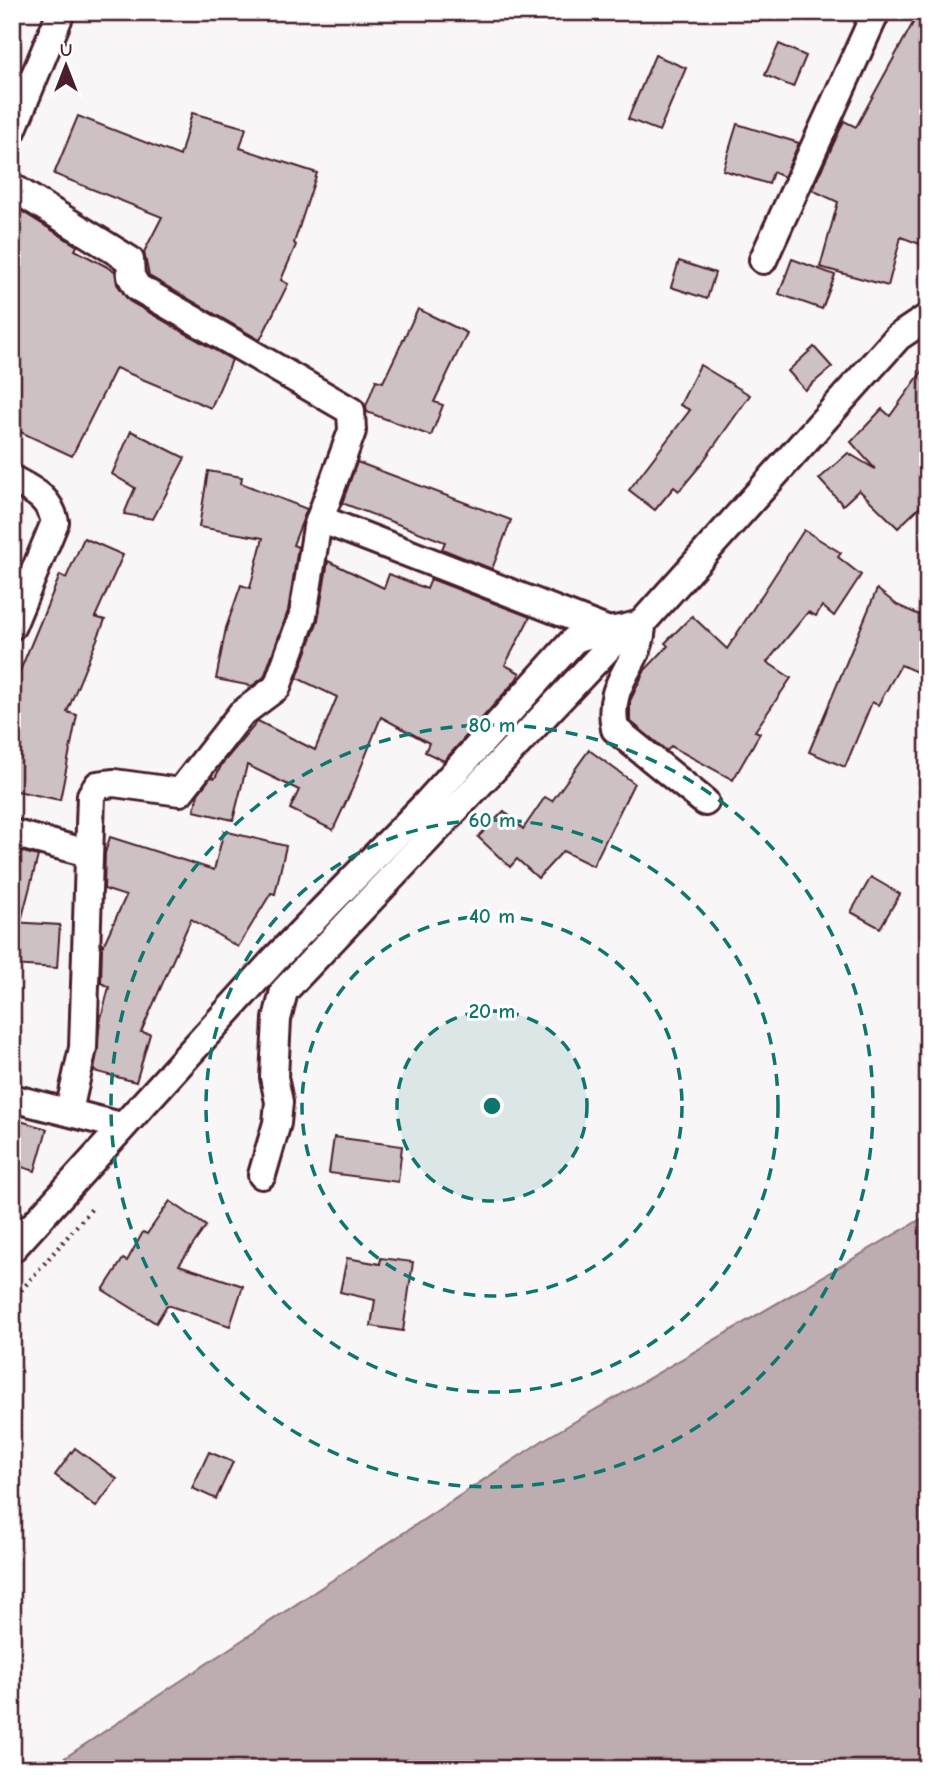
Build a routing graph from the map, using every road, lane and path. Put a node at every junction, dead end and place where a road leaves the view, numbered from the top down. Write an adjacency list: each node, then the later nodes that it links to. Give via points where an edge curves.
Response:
1 (61, 12): 3 (street)
2 (876, 12): 5 (street)
3 (12, 131)
4 (12, 187): 8 (street, via 130,260 131,276 138,287 351,411 352,431)
5 (763, 260)
6 (928, 317): 10 (street, via 898,337)
7 (12, 480): 9 (street, via 41,495 55,522)
8 (320, 519): 10 (street); 13 (street, via 303,615 277,687 241,714 180,792 98,785 91,795)
9 (12, 626)
10 (626, 628): 11 (street, via 642,638 613,696 615,729); 16 (street, via 574,640 425,805); 17 (street, via 284,991 277,1019 277,1123)
11 (705, 802)
12 (12, 834): 13 (street)
13 (88, 853): 15 (street, via 83,1048)
14 (12, 1098): 15 (street)
15 (69, 1111): 16 (street)
16 (121, 1126): 18 (street)
17 (262, 1175)
18 (12, 1250)

